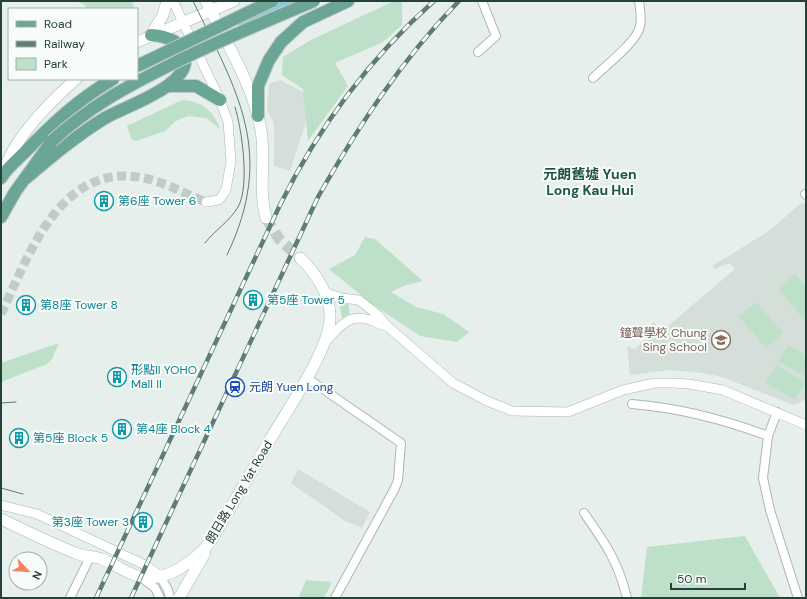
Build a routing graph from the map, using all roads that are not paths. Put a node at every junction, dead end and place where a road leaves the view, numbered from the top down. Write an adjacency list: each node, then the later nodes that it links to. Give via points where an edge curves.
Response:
1 (168, 1): 12 (main road)
2 (173, 1): 11 (street)
3 (206, 1): 10 (main road)
4 (234, 1): 10 (main road)
5 (272, 1): 13 (main road, bridge)
6 (314, 1): 16 (main road, bridge)
7 (348, 1): 23 (main road, via 302,22 281,42 269,60 258,86)
8 (482, 1): 15 (street, via 496,36)
9 (639, 1): 18 (street, via 640,27 628,47)
10 (211, 11): 11 (main road); 23 (main road, bridge)
11 (183, 24): 12 (main road); 13 (street)
12 (151, 35): 14 (main road); 21 (main road, bridge, via 171,39 183,49 185,64)
13 (192, 37): 16 (street, bridge); 17 (main road, bridge)
14 (138, 42)
15 (478, 52)
16 (201, 57): 22 (street); 24 (main road, bridge, via 132,84 99,102)
17 (138, 65)
18 (593, 78)
19 (75, 80): 25 (main road, via 38,116)
20 (111, 80): 24 (main road, via 65,112)
21 (169, 86): 22 (main road, via 196,86); 27 (main road, via 106,118 60,150)
22 (220, 100): 28 (street, via 230,134 230,174 222,197 214,202)
23 (258, 116): 30 (main road, via 264,151 262,198)
24 (47, 137): 26 (main road); 27 (main road)
25 (5, 158): 26 (main road)
26 (1, 176)
27 (26, 179): 29 (main road)
28 (206, 202)
29 (1, 217)
30 (266, 218)
31 (300, 258): 32 (main road, 朗日路 Long Yat Road, via 308,265)
32 (324, 292): 33 (street, via 340,298 359,300); 34 (main road, 朗日路 Long Yat Road, via 330,314)
33 (387, 326): 34 (street, via 366,319 354,319 345,323); 37 (street, via 453,383 512,411 568,412 622,390 656,383 672,383 723,390)
34 (325, 341): 35 (main road, 朗日路 Long Yat Road)
35 (307, 378): 43 (main road, 朗日路 Long Yat Road); 52 (street, via 401,443 395,488)
36 (632, 404): 39 (street, via 692,412)
37 (778, 412): 38 (street); 39 (street)
38 (806, 425)
39 (768, 436): 54 (street, via 763,478 770,510)
40 (1, 505): 44 (street, via 37,514)
41 (584, 513): 53 (street, via 611,553 621,574)
42 (1, 519): 45 (main road, 朗日路 Long Yat Road)
43 (211, 541): 46 (main road, 朗日路 Long Yat Road, via 188,563); 51 (main road)
44 (97, 543): 45 (street); 46 (street, via 145,565)
45 (90, 557): 47 (main road, 朗日路 Long Yat Road, via 103,559); 48 (street)
46 (160, 576): 47 (main road, 朗日路 Long Yat Road); 50 (street)
47 (139, 577): 49 (street, via 155,588)
48 (70, 598)
49 (160, 598)
50 (170, 598)
51 (179, 598)
52 (335, 598)
53 (627, 598)
54 (798, 598)

